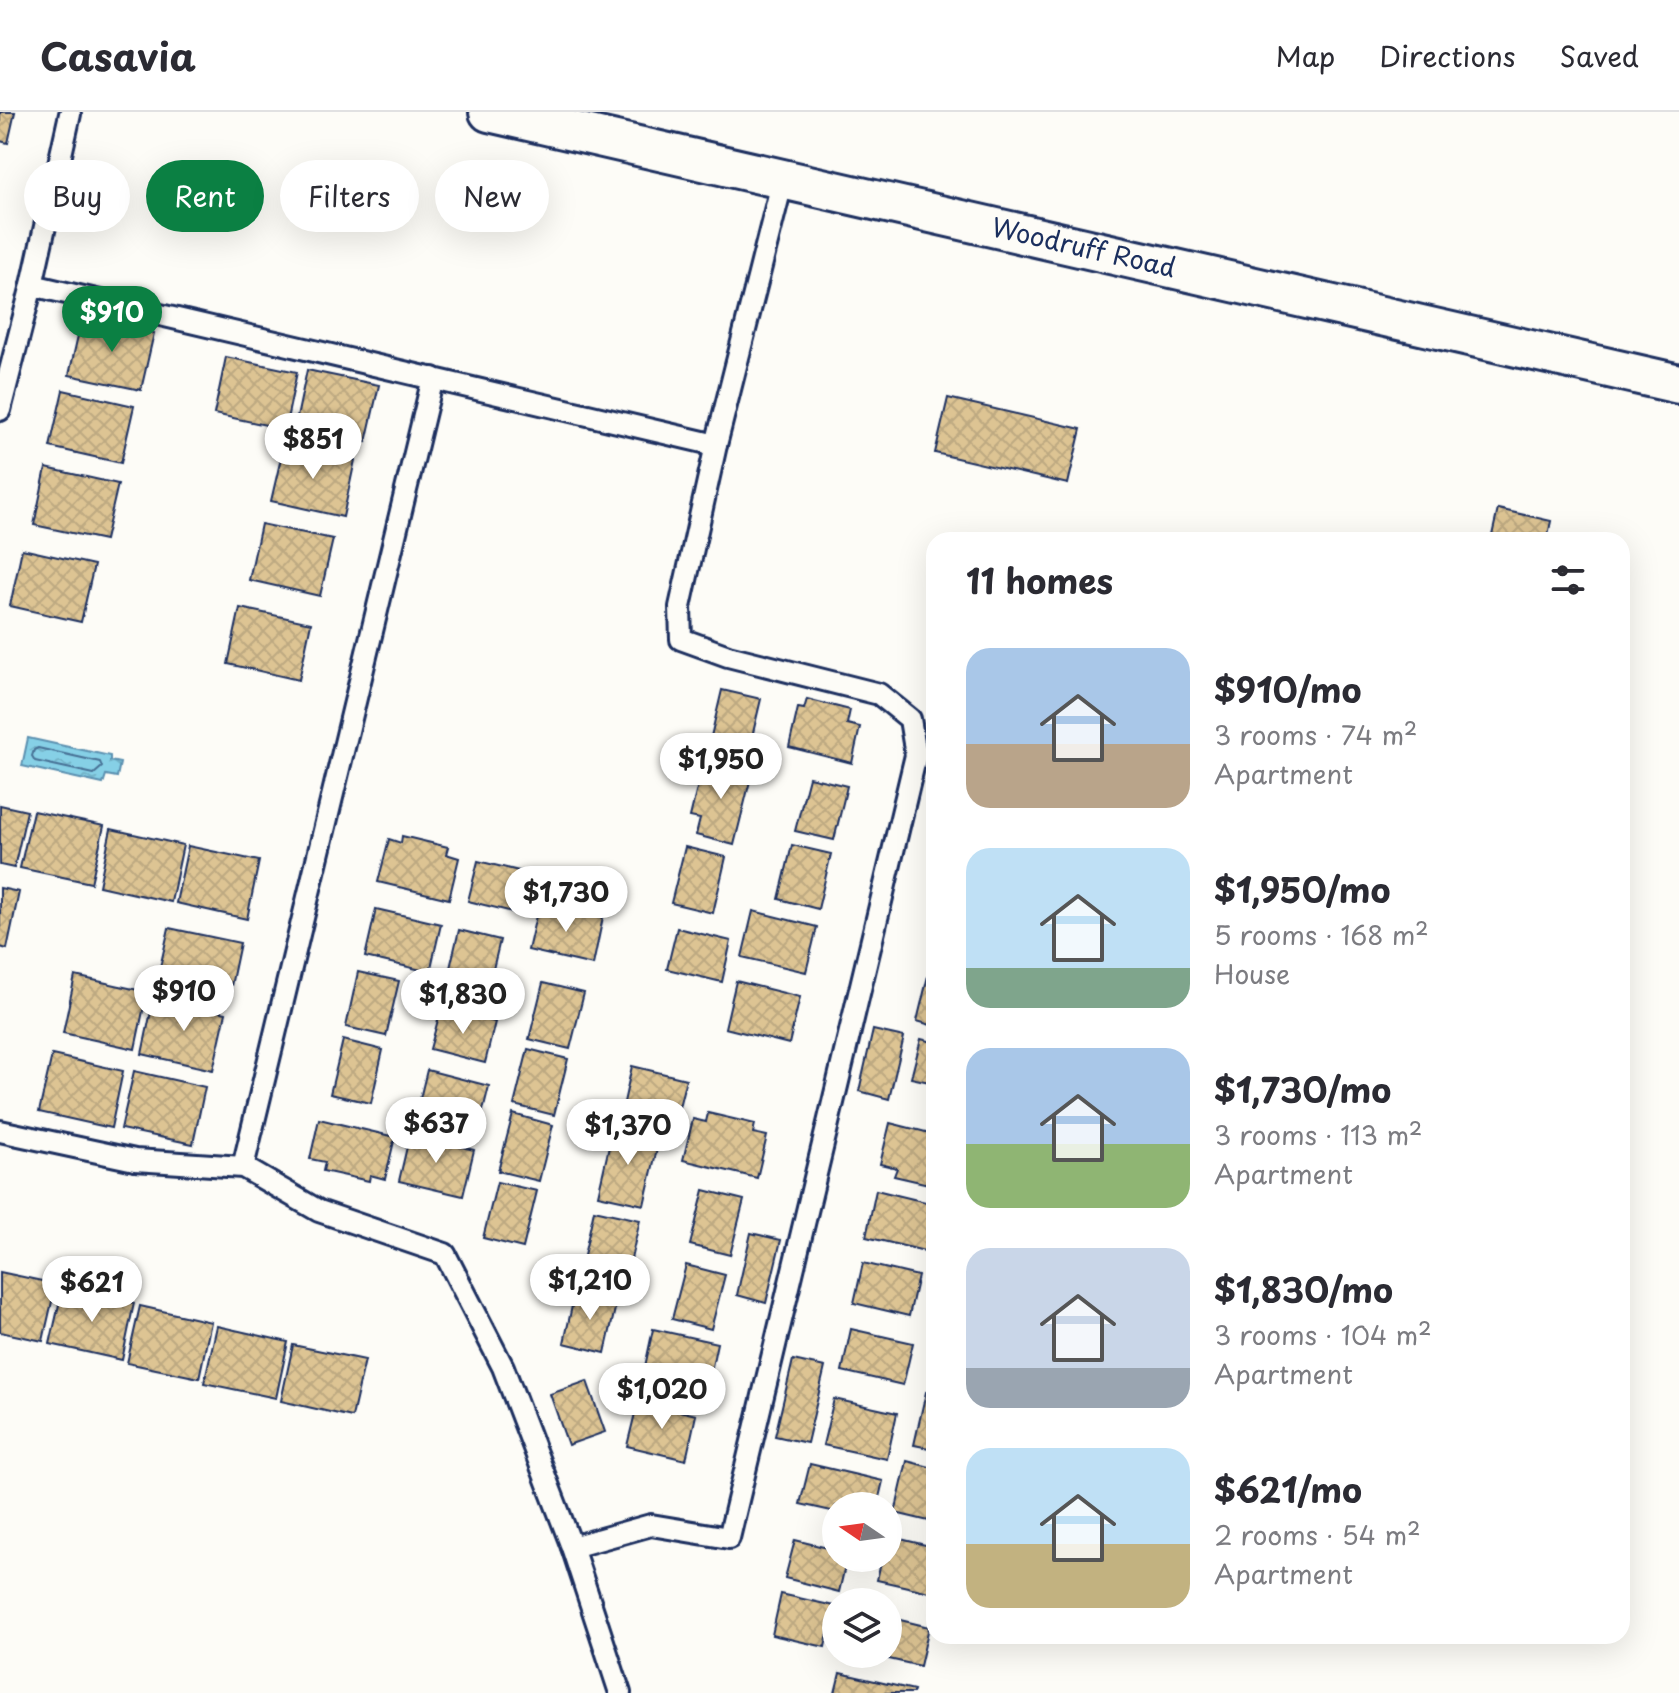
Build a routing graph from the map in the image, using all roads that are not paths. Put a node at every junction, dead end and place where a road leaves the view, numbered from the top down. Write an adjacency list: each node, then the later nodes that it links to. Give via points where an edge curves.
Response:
1 (489, 112): 3 (street, Woodruff Road)
2 (70, 114): 5 (lane)
3 (595, 124): 4 (street, Woodruff Road)
4 (783, 179): 7 (street, Woodruff Road); 9 (lane)
5 (32, 285): 6 (lane); 8 (lane)
6 (433, 378): 9 (lane); 11 (lane)
7 (1679, 384)
8 (0, 410)
9 (716, 445): 12 (lane, via 680,607 681,639 879,694 910,719 916,755 729,1538 651,1525)
10 (0, 1131): 11 (lane, via 135,1160)
11 (243, 1167): 12 (lane, via 319,1211 445,1254 503,1367)
12 (572, 1547): 13 (lane)
13 (620, 1693)

